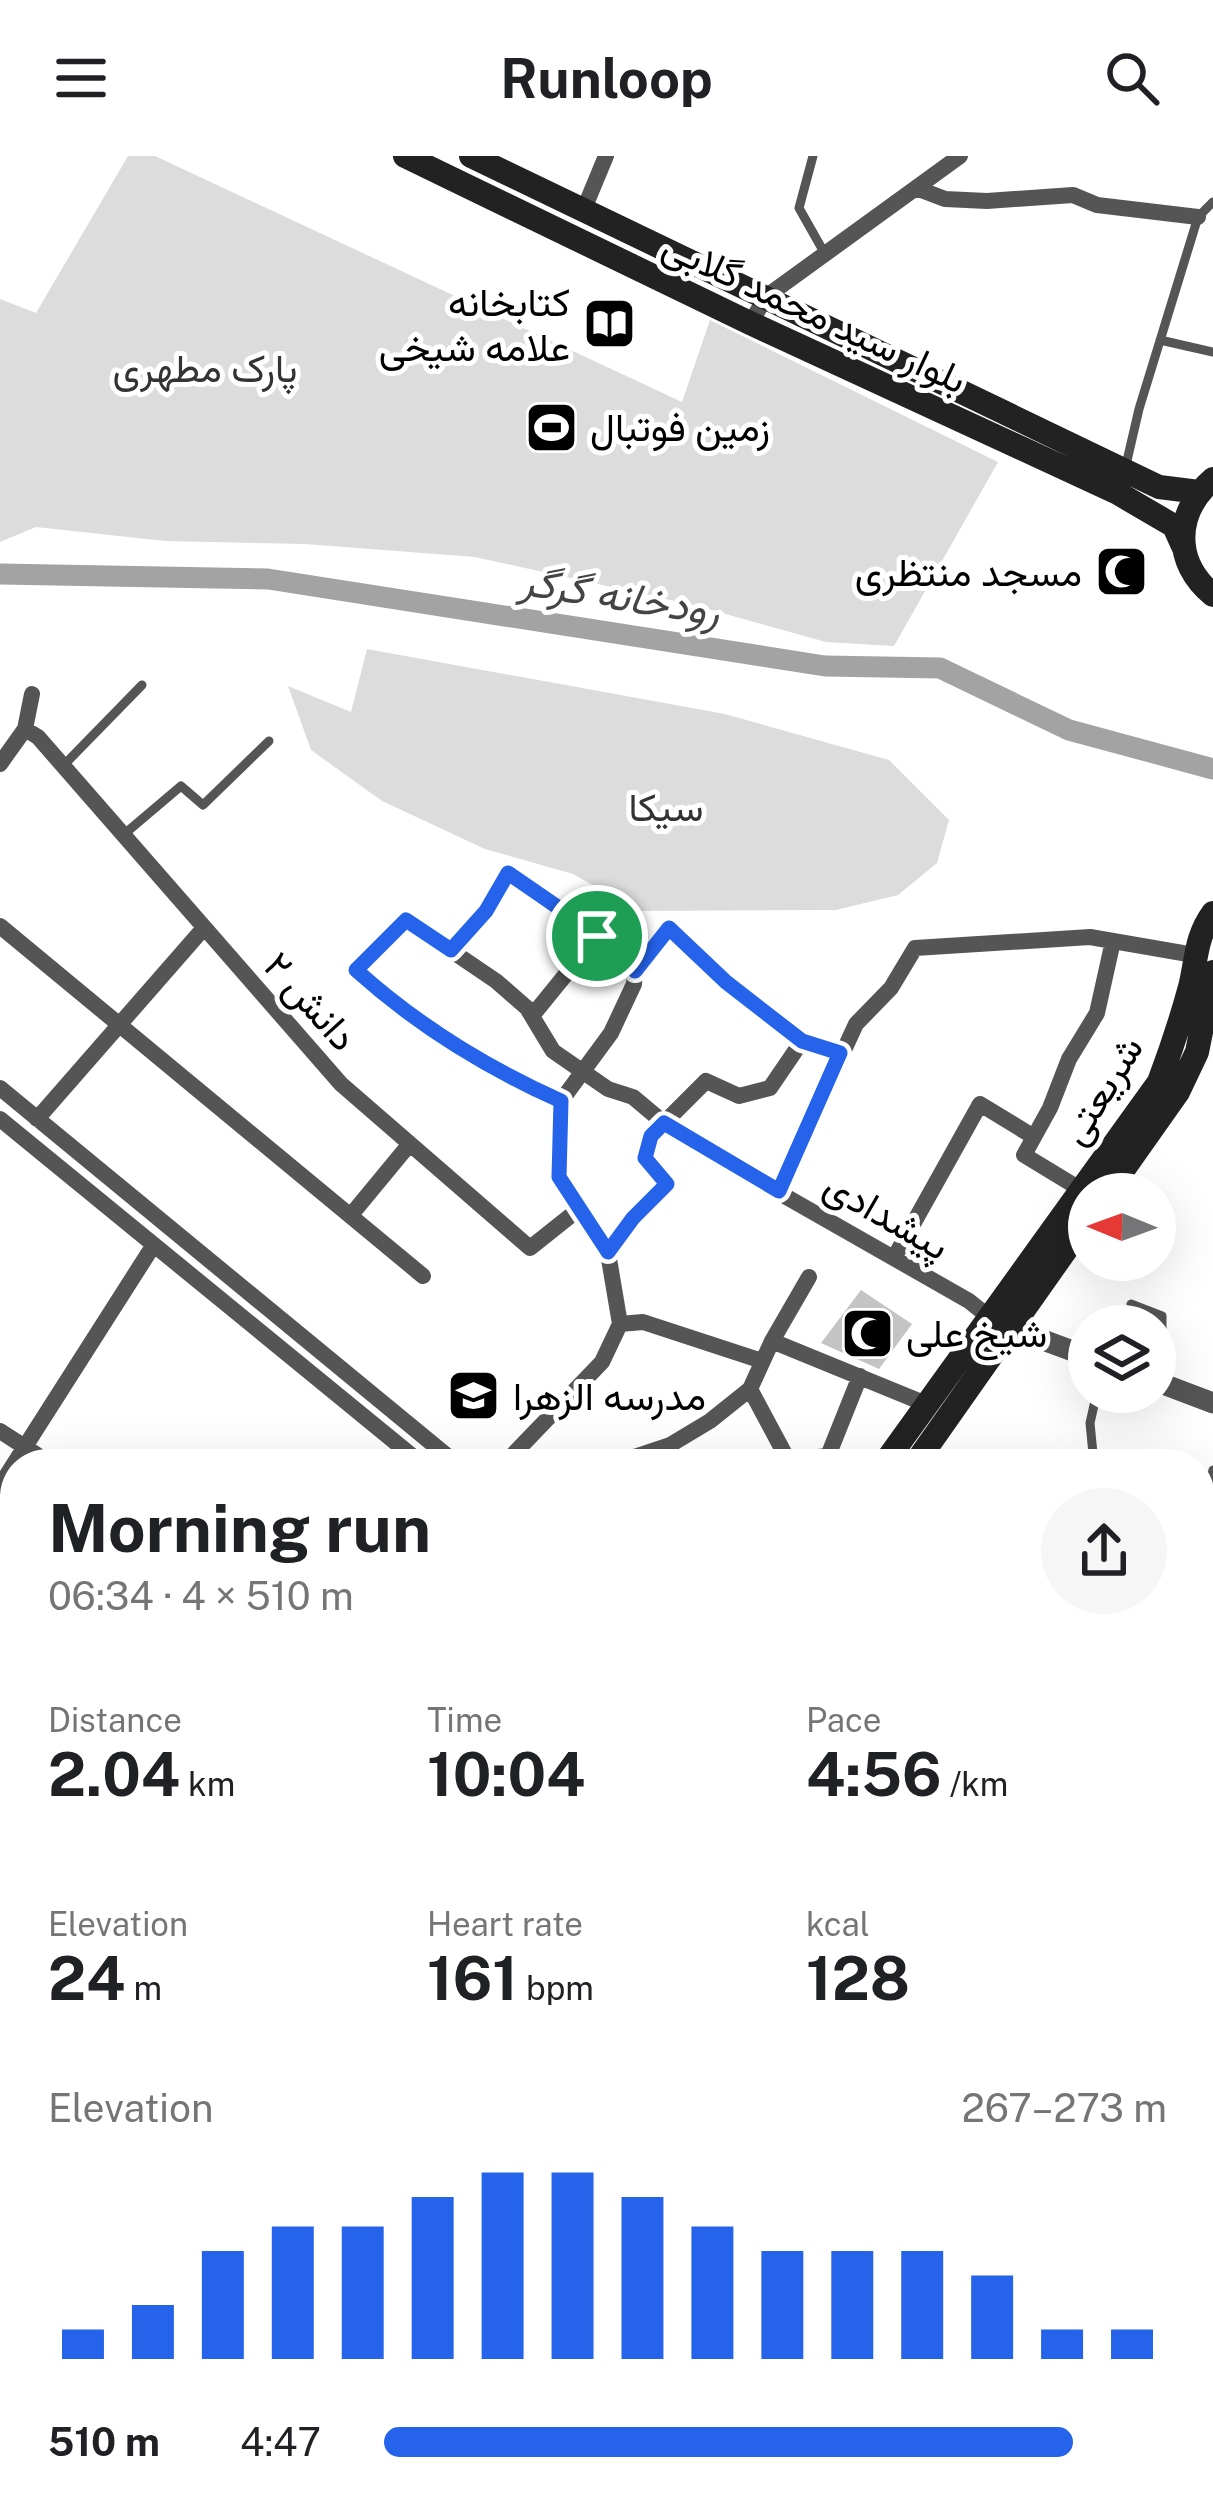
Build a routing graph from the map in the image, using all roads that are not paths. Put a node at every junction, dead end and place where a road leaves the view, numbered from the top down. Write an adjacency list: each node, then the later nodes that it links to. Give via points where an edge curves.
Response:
1 (405, 156): 12 (main road, بلوار سید محمد گلابی)
2 (471, 156): 8 (main road, بلوار سید محمد گلابی)
3 (606, 156): 8 (street)
4 (813, 156): 10 (lane, via 799,208)
5 (960, 156): 6 (street)
6 (916, 188): 9 (street, via 987,201 1073,195); 10 (street)
7 (1213, 202): 9 (lane)
8 (584, 209): 11 (main road, بلوار سید محمد گلابی)
9 (1198, 218): 13 (lane)
10 (825, 254): 11 (street)
11 (767, 296): 12 (street); 15 (main road, بلوار سید محمد گلابی)
12 (750, 323): 17 (main road, بلوار سید محمد گلابی, via 1116,492 1174,526)
13 (1160, 340): 14 (lane); 15 (lane)
14 (1213, 352)
15 (1124, 470): 16 (main road, بلوار سید محمد گلابی, via 1159,487)
16 (1206, 485): 17 (main road, via 1188,508)
17 (1183, 546): 18 (main road, بلوار سید محمد گلابی, via 1188,567)
18 (1213, 596)
19 (142, 685): 24 (lane)
20 (32, 694): 21 (street)
21 (25, 729): 23 (street); 24 (street, دانش ۲)
22 (269, 741): 25 (lane, via 203,805 181,785)
23 (0, 764)
24 (63, 766): 25 (street, دانش ۲)
25 (122, 836): 28 (street, دانش ۲)
26 (1213, 913): 32 (main road, شریعتی, via 1198,933)
27 (0, 926): 36 (street)
28 (203, 929): 36 (street); 46 (street, دانش ۲, via 341,1084)
29 (597, 936): 31 (lane, via 508,873); 33 (street, via 636,961); 34 (street)
30 (1113, 940): 32 (street); 38 (street, via 914,948); 45 (street, via 1097,1013)
31 (451, 950): 34 (street, پیشدادی); 41 (street, پیشدادی, via 406,920 356,970 400,1010)
32 (1203, 964): 35 (main road, شریعتی); 47 (main road, شریعتی, via 1159,1082)
33 (635, 971): 37 (street, via 669,928); 39 (street, via 611,1033)
34 (532, 1016): 39 (street, پیشدادی, via 553,1051)
35 (1209, 1019): 48 (main road, شریعتی, via 1178,1092)
36 (120, 1024): 43 (street); 53 (street)
37 (802, 1041): 38 (street); 44 (street, via 770,1088 740,1096 706,1081)
38 (840, 1053): 50 (street)
39 (584, 1072): 41 (street); 44 (street, پیشدادی)
40 (0, 1088): 43 (street)
41 (561, 1101): 51 (street, via 559,1177)
42 (0, 1119): 55 (street)
43 (38, 1119): 76 (street)
44 (664, 1123): 50 (street, پیشدادی); 56 (street, via 645,1158 667,1184)
45 (1034, 1137): 49 (street, via 1024,1155); 57 (street, via 980,1104)
46 (408, 1146): 51 (street, دانش ۲, via 530,1248); 53 (street)
47 (1092, 1173)
48 (1121, 1173)
49 (1068, 1182)
50 (779, 1191): 57 (street, پیشدادی)
51 (579, 1209): 56 (street)
52 (1068, 1209): 60 (main road, شریعتی)
53 (351, 1215): 58 (street)
54 (1068, 1242): 60 (main road, شریعتی)
55 (153, 1246): 72 (street); 75 (street)
56 (608, 1252): 61 (street)
57 (894, 1258): 60 (street, پیشدادی)
58 (423, 1276)
59 (809, 1277): 62 (street)
60 (999, 1322): 63 (street); 69 (main road, شریعتی); 82 (main road, شریعتی)
61 (620, 1324): 64 (street, via 643,1322); 77 (street, via 602,1362)
62 (772, 1341): 64 (street); 65 (street)
63 (1068, 1349)
64 (762, 1361): 66 (street)
65 (860, 1376): 69 (street); 80 (street)
66 (750, 1389): 78 (street); 79 (street)
67 (1176, 1389): 68 (street)
68 (1213, 1402)
69 (926, 1405): 81 (main road, شریعتی)
70 (1092, 1413): 83 (lane)
71 (0, 1430): 72 (street)
72 (24, 1446): 73 (street); 74 (street)
73 (22, 1449)
74 (28, 1449)
75 (403, 1449)
76 (439, 1449)
77 (518, 1449)
78 (658, 1449)
79 (780, 1449)
80 (831, 1449)
81 (895, 1449)
82 (924, 1449)
83 (1093, 1449)

